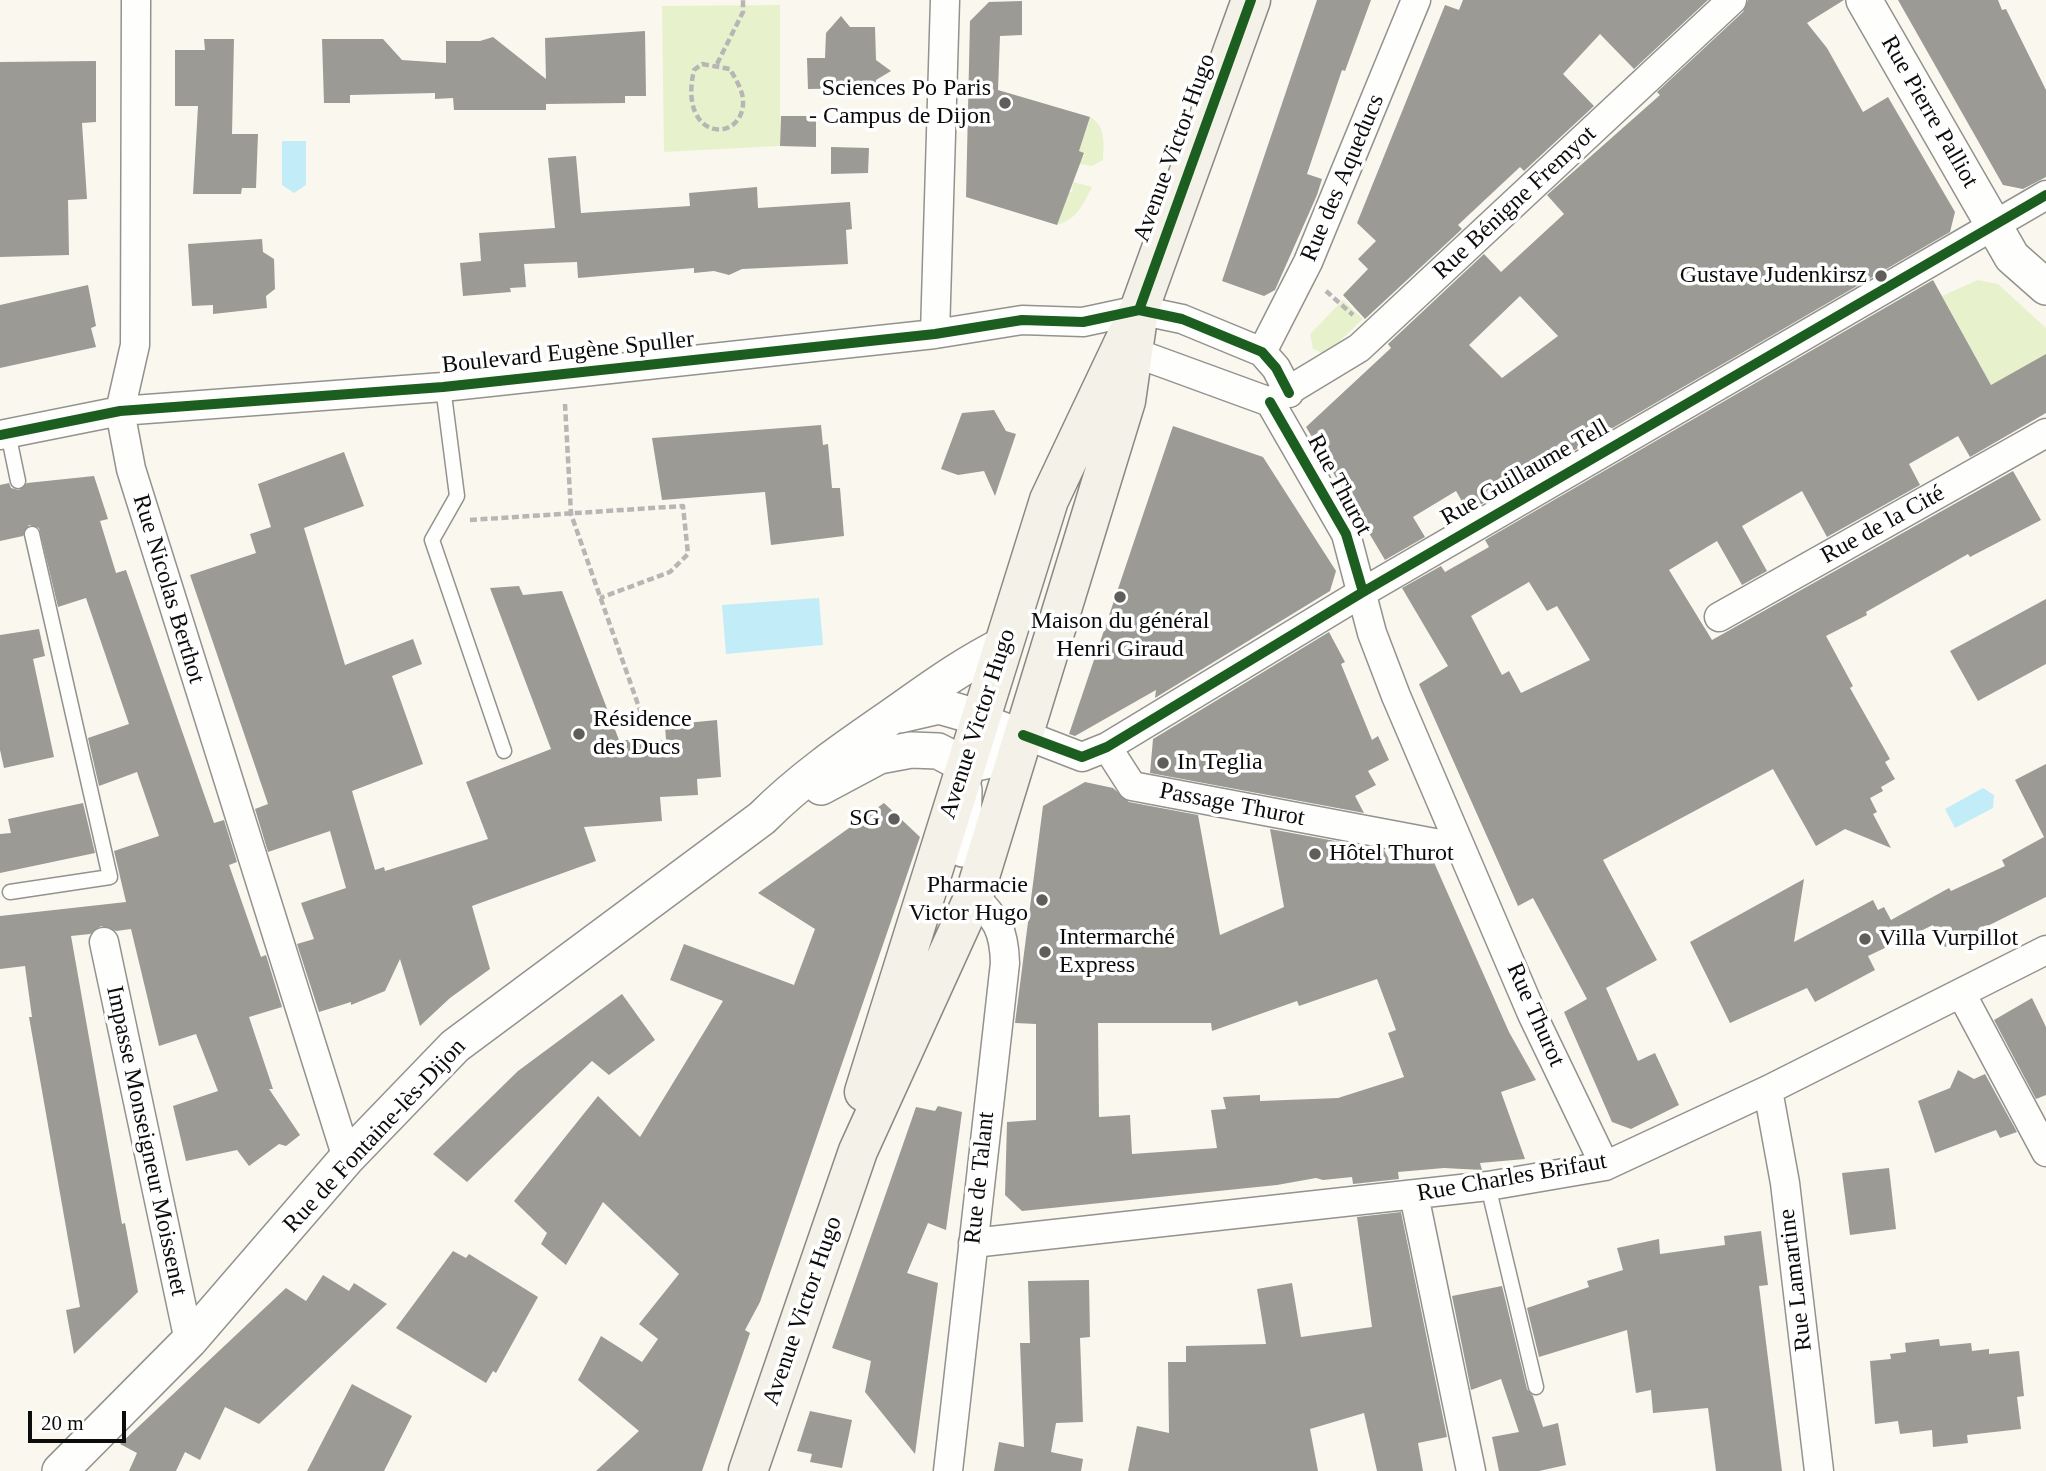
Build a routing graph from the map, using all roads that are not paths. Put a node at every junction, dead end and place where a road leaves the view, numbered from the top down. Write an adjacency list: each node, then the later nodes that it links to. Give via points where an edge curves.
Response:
1 (136, 0): 17 (street, Rue Nicolas Berthot, via 135,345)
2 (945, 0): 12 (street)
3 (1251, 0): 10 (main road, Avenue Victor Hugo)
4 (1416, 0): 14 (street, Rue des Aqueducs, via 1308,262)
5 (1732, 0): 16 (street, Rue Bénigne Fremyot, via 1359,348)
6 (1864, 0): 8 (street, Rue Pierre Palliot)
7 (2046, 195): 8 (street, Rue Guillaume Tell)
8 (1993, 223): 9 (street, Rue Pierre Palliot, via 2012,257); 23 (street, Rue Guillaume Tell)
9 (2046, 287)
10 (1139, 310): 11 (street, Boulevard Eugène Spuller); 13 (main road, Avenue Victor Hugo); 14 (street, via 1182,319)
11 (1083, 322): 12 (street, Boulevard Eugène Spuller, via 1022,320); 13 (street, Boulevard Eugène Spuller)
12 (935, 334): 15 (street, Boulevard Eugène Spuller)
13 (1128, 349): 16 (street); 18 (main road, Avenue Victor Hugo); 27 (main road, Avenue Victor Hugo, via 1126,401)
14 (1262, 352): 16 (street, Rue Thurot, via 1276,368)
15 (443, 387): 17 (street, Boulevard Eugène Spuller); 29 (lane, via 457,496 432,540)
16 (1280, 397): 23 (street, Rue Thurot, via 1346,534)
17 (120, 411): 20 (street, Boulevard Eugène Spuller); 40 (street, Rue Nicolas Berthot, via 131,470)
18 (1083, 430): 25 (main road, Avenue Victor Hugo, via 1049,500); 27 (main road)
19 (2046, 433): 24 (street, Rue de la Cité)
20 (4, 434): 21 (lane)
21 (18, 481)
22 (32, 534): 32 (lane, via 110,877)
23 (1363, 592): 28 (street, Rue Guillaume Tell); 31 (street, Rue Thurot, via 1372,633)
24 (1719, 617)
25 (1005, 644): 26 (street, Rue de Fontaine-lès-Dijon, via 962,665); 27 (main road, Avenue Victor Hugo)
26 (885, 721): 27 (street, Rue de Fontaine-lès-Dijon, via 939,706); 30 (street, Rue de Fontaine-lès-Dijon, via 798,782)
27 (992, 741): 28 (street, Rue Guillaume Tell, via 1082,757); 30 (street, Rue de Fontaine-lès-Dijon, via 879,756); 33 (main road, Avenue Victor Hugo); 33 (main road, via 959,868); 38 (main road, Avenue Victor Hugo, via 864,1090)
28 (1107, 747): 31 (street, Passage Thurot, via 1132,786)
29 (504, 751)
30 (762, 818): 40 (street, Rue de Fontaine-lès-Dijon, via 455,1046)
31 (1461, 848): 41 (street, Rue Thurot, via 1532,1014)
32 (10, 892)
33 (974, 896): 38 (main road, Avenue Victor Hugo); 44 (street, Rue de Talant, via 999,923 1005,963)
34 (104, 942): 45 (street, Impasse Monseigneur Moissenet)
35 (2046, 950): 36 (street, Rue Charles Brifaut)
36 (1961, 993): 37 (street, Rue Charles Brifaut); 39 (street)
37 (1768, 1090): 41 (street, Rue Charles Brifaut); 51 (street, Rue Lamartine, via 1785,1182)
38 (858, 1151): 48 (main road, Avenue Victor Hugo)
39 (2046, 1152)
40 (347, 1158): 45 (street, Rue de Fontaine-lès-Dijon)
41 (1605, 1166): 42 (street, Rue Charles Brifaut)
42 (1488, 1186): 43 (street, Rue Charles Brifaut); 46 (lane)
43 (1414, 1195): 44 (street, Rue Charles Brifaut); 50 (street)
44 (973, 1243): 49 (street, Rue de Talant)
45 (188, 1341): 47 (street, Rue de Fontaine-lès-Dijon)
46 (1536, 1387)
47 (61, 1471)
48 (748, 1471)
49 (948, 1471)
50 (1471, 1471)
51 (1819, 1471)

